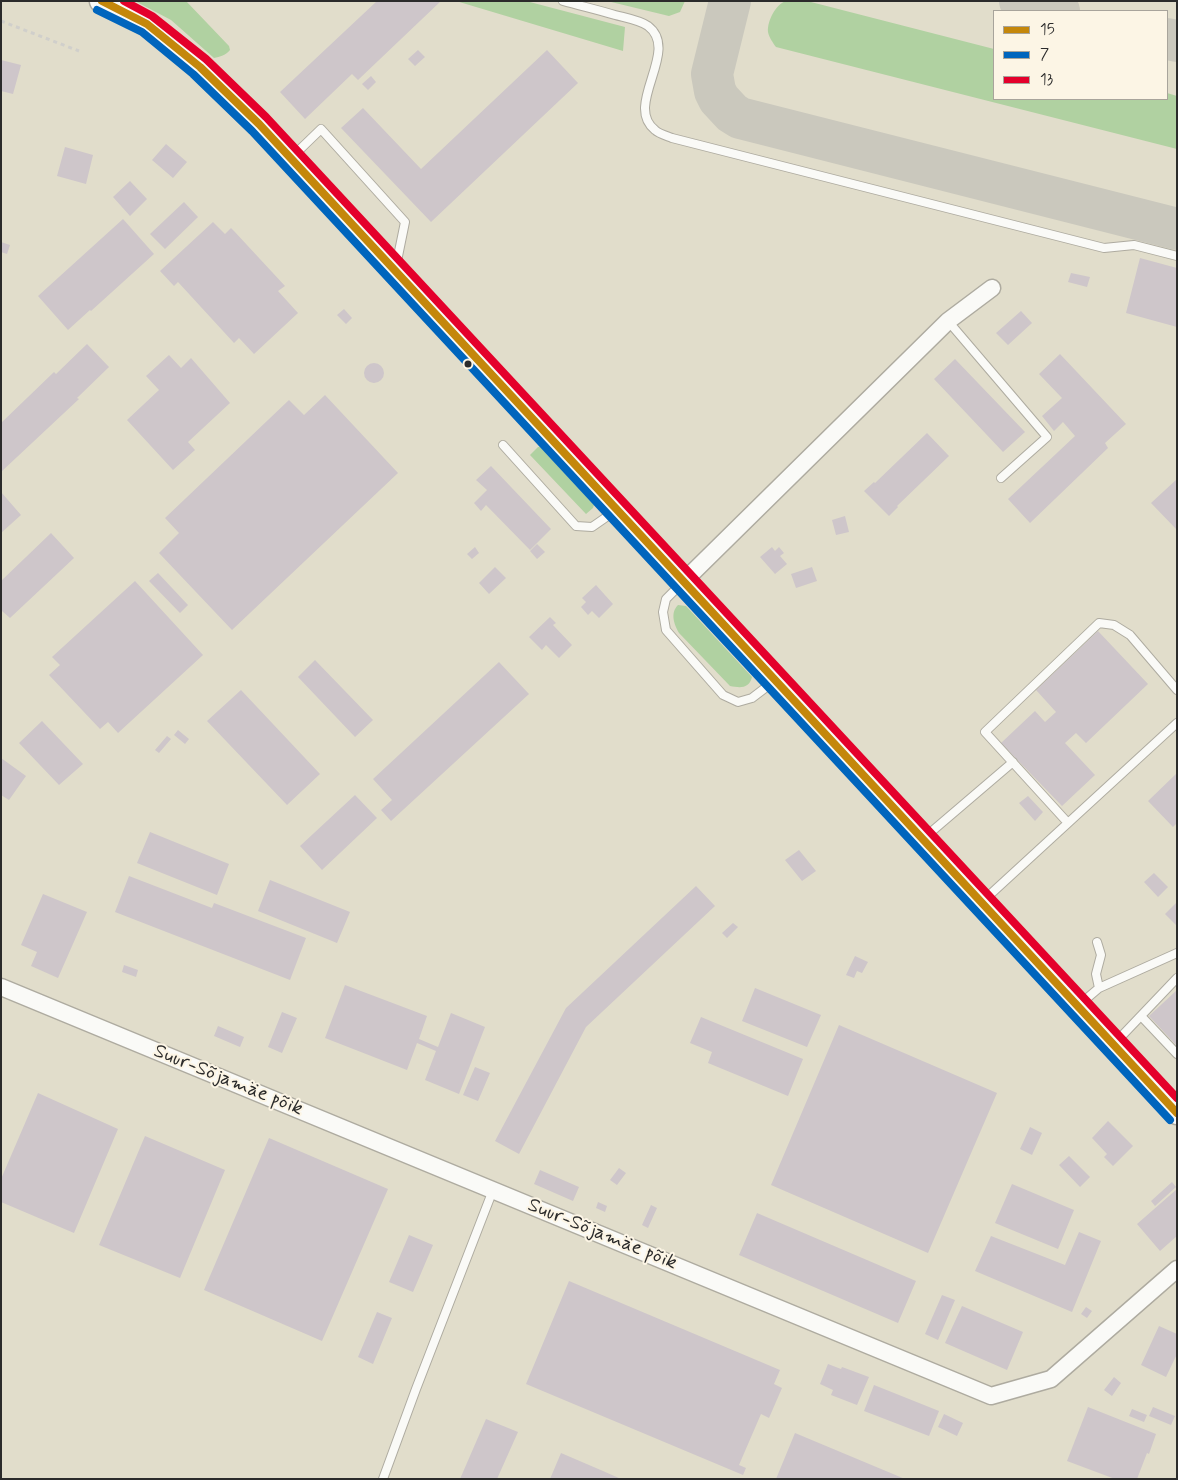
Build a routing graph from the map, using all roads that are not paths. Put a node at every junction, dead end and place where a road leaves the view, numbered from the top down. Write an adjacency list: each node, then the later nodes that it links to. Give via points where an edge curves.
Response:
1 (101, 1): 3 (main road, via 147,24 200,66)
2 (563, 1): 4 (lane, via 649,26 659,46 644,109 647,121 655,131 1104,248 1134,245)
3 (291, 159): 5 (main road); 5 (lane, via 321,129 405,222)
4 (1177, 256)
5 (395, 270): 10 (main road)
6 (992, 288): 7 (street)
7 (948, 321): 9 (lane, via 1046,437); 11 (street)
8 (503, 445): 10 (lane, via 576,526 592,527)
9 (1001, 478)
10 (616, 510): 11 (main road)
11 (684, 582): 12 (main road); 12 (lane, via 666,600 663,612 666,630 722,695 738,702 752,698)
12 (774, 680): 17 (main road)
13 (1177, 690): 15 (lane, via 1130,636 1114,625 1099,623 985,732)
14 (1177, 723): 16 (lane)
15 (1013, 762): 16 (lane); 17 (lane)
16 (1068, 823): 18 (lane)
17 (923, 840): 18 (main road)
18 (981, 903): 24 (main road)
19 (1097, 942): 23 (lane, via 1101,955 1096,974)
20 (1177, 953): 23 (lane)
21 (1177, 978): 25 (lane)
22 (1, 987): 29 (street, Suur-Sõjamäe põik)
23 (1099, 988): 24 (lane)
24 (1078, 1006): 26 (main road)
25 (1141, 1016): 26 (lane); 27 (lane)
26 (1114, 1044): 28 (main road)
27 (1177, 1054)
28 (1177, 1113)
29 (493, 1190): 30 (street, Suur-Sõjamäe põik, via 991,1396 1051,1379); 31 (lane)
30 (1177, 1269)
31 (383, 1479)

